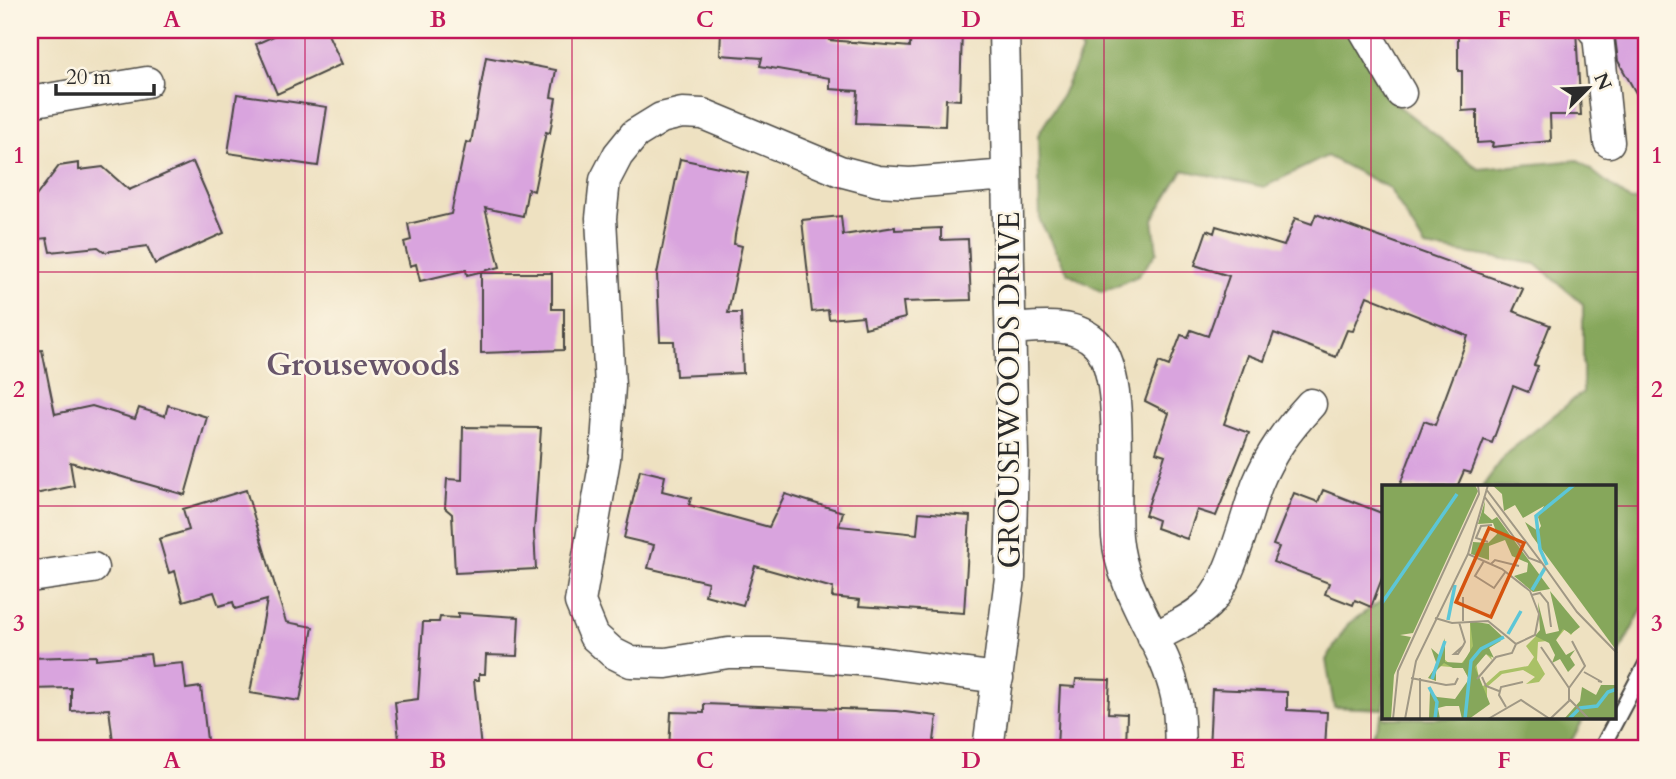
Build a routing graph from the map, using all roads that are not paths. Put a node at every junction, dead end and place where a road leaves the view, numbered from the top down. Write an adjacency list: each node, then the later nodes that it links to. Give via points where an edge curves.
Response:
1 (1004, 30): 8 (street, GROUSEWOODS DRIVE)
2 (1364, 30): 5 (street)
3 (1593, 30): 7 (street, via 1598,35)
4 (147, 82): 6 (street)
5 (1401, 93)
6 (30, 102)
7 (1609, 142)
8 (1007, 175): 9 (street, GROUSEWOODS DRIVE); 15 (street, via 878,181 840,172 703,114 661,118 635,134 605,180 601,218 610,386 605,459 580,602 594,636 612,653 631,662 769,653)
9 (1011, 329): 13 (street, via 1064,328 1098,344 1117,400 1117,540 1132,597); 15 (street, GROUSEWOODS DRIVE, via 1010,578)
10 (1311, 404): 13 (street, via 1272,453 1233,557 1210,603)
11 (93, 568): 12 (street)
12 (30, 577)
13 (1153, 638): 17 (street, via 1177,697)
14 (1646, 664): 18 (lane)
15 (998, 678): 16 (street, GROUSEWOODS DRIVE)
16 (988, 749)
17 (1180, 749)
18 (1601, 749)

